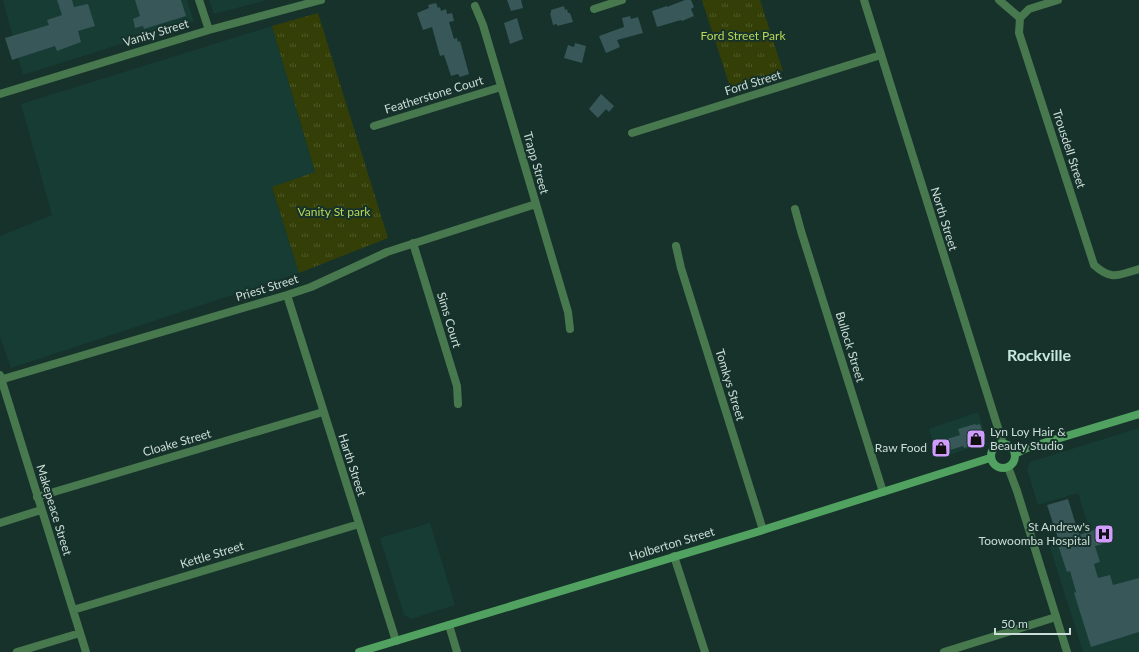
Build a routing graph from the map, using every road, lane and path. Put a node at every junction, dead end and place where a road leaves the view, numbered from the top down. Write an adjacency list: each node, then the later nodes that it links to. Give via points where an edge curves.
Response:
1 (199, 0): 10 (street)
2 (321, 0): 10 (street, Vanity Street)
3 (622, 0): 8 (street)
4 (864, 0): 11 (street, North Street)
5 (999, 0): 9 (street)
6 (1058, 0): 9 (street, via 1029,9)
7 (475, 6): 12 (street, Trapp Street)
8 (594, 9)
9 (1020, 18): 20 (street, Trousdell Street, via 1019,33 1094,265 1103,273 1114,276)
10 (209, 30): 13 (street, Vanity Street)
11 (881, 55): 15 (street, Ford Street); 27 (street, North Street)
12 (501, 87): 14 (street, Featherstone Court); 16 (street, Trapp Street)
13 (0, 94)
14 (374, 126)
15 (632, 133)
16 (536, 204): 18 (street, Priest Street); 22 (street, Trapp Street, via 568,312)
17 (795, 209): 31 (street, Bullock Street)
18 (413, 243): 21 (street, Priest Street, via 312,287); 24 (street, Sims Court, via 457,386)
19 (676, 246): 36 (street, Tomkys Street)
20 (1139, 269)
21 (287, 295): 23 (street, Priest Street); 25 (street, Harth Street)
22 (570, 329)
23 (1, 378): 32 (street, Makepeace Street)
24 (458, 404)
25 (323, 412): 32 (street, Cloake Street); 35 (street, Harth Street)
26 (1139, 414): 28 (main road, via 1027,448)
27 (1003, 444): 28 (main road, via 1010,446); 29 (main road, via 995,447)
28 (1015, 454): 30 (main road)
29 (990, 458): 30 (main road, via 998,468); 31 (main road, Holberton Street)
30 (1008, 467): 39 (street)
31 (883, 492): 36 (main road, Holberton Street)
32 (37, 497): 33 (street, Makepeace Street)
33 (41, 510): 34 (street); 38 (street, Makepeace Street)
34 (0, 523)
35 (359, 524): 38 (street, Kettle Street); 42 (street, Harth Street)
36 (763, 530): 37 (main road, Holberton Street)
37 (674, 556): 40 (main road, Holberton Street); 47 (street)
38 (73, 610): 41 (street, Makepeace Street)
39 (1056, 617): 48 (street); 49 (street)
40 (449, 625): 42 (main road, Holberton Street); 46 (street)
41 (80, 633): 43 (street); 44 (street, Makepeace Street)
42 (396, 641): 45 (main road, Holberton Street)
43 (17, 652)
44 (86, 652)
45 (359, 652)
46 (457, 652)
47 (705, 652)
48 (944, 652)
49 (1067, 652)

